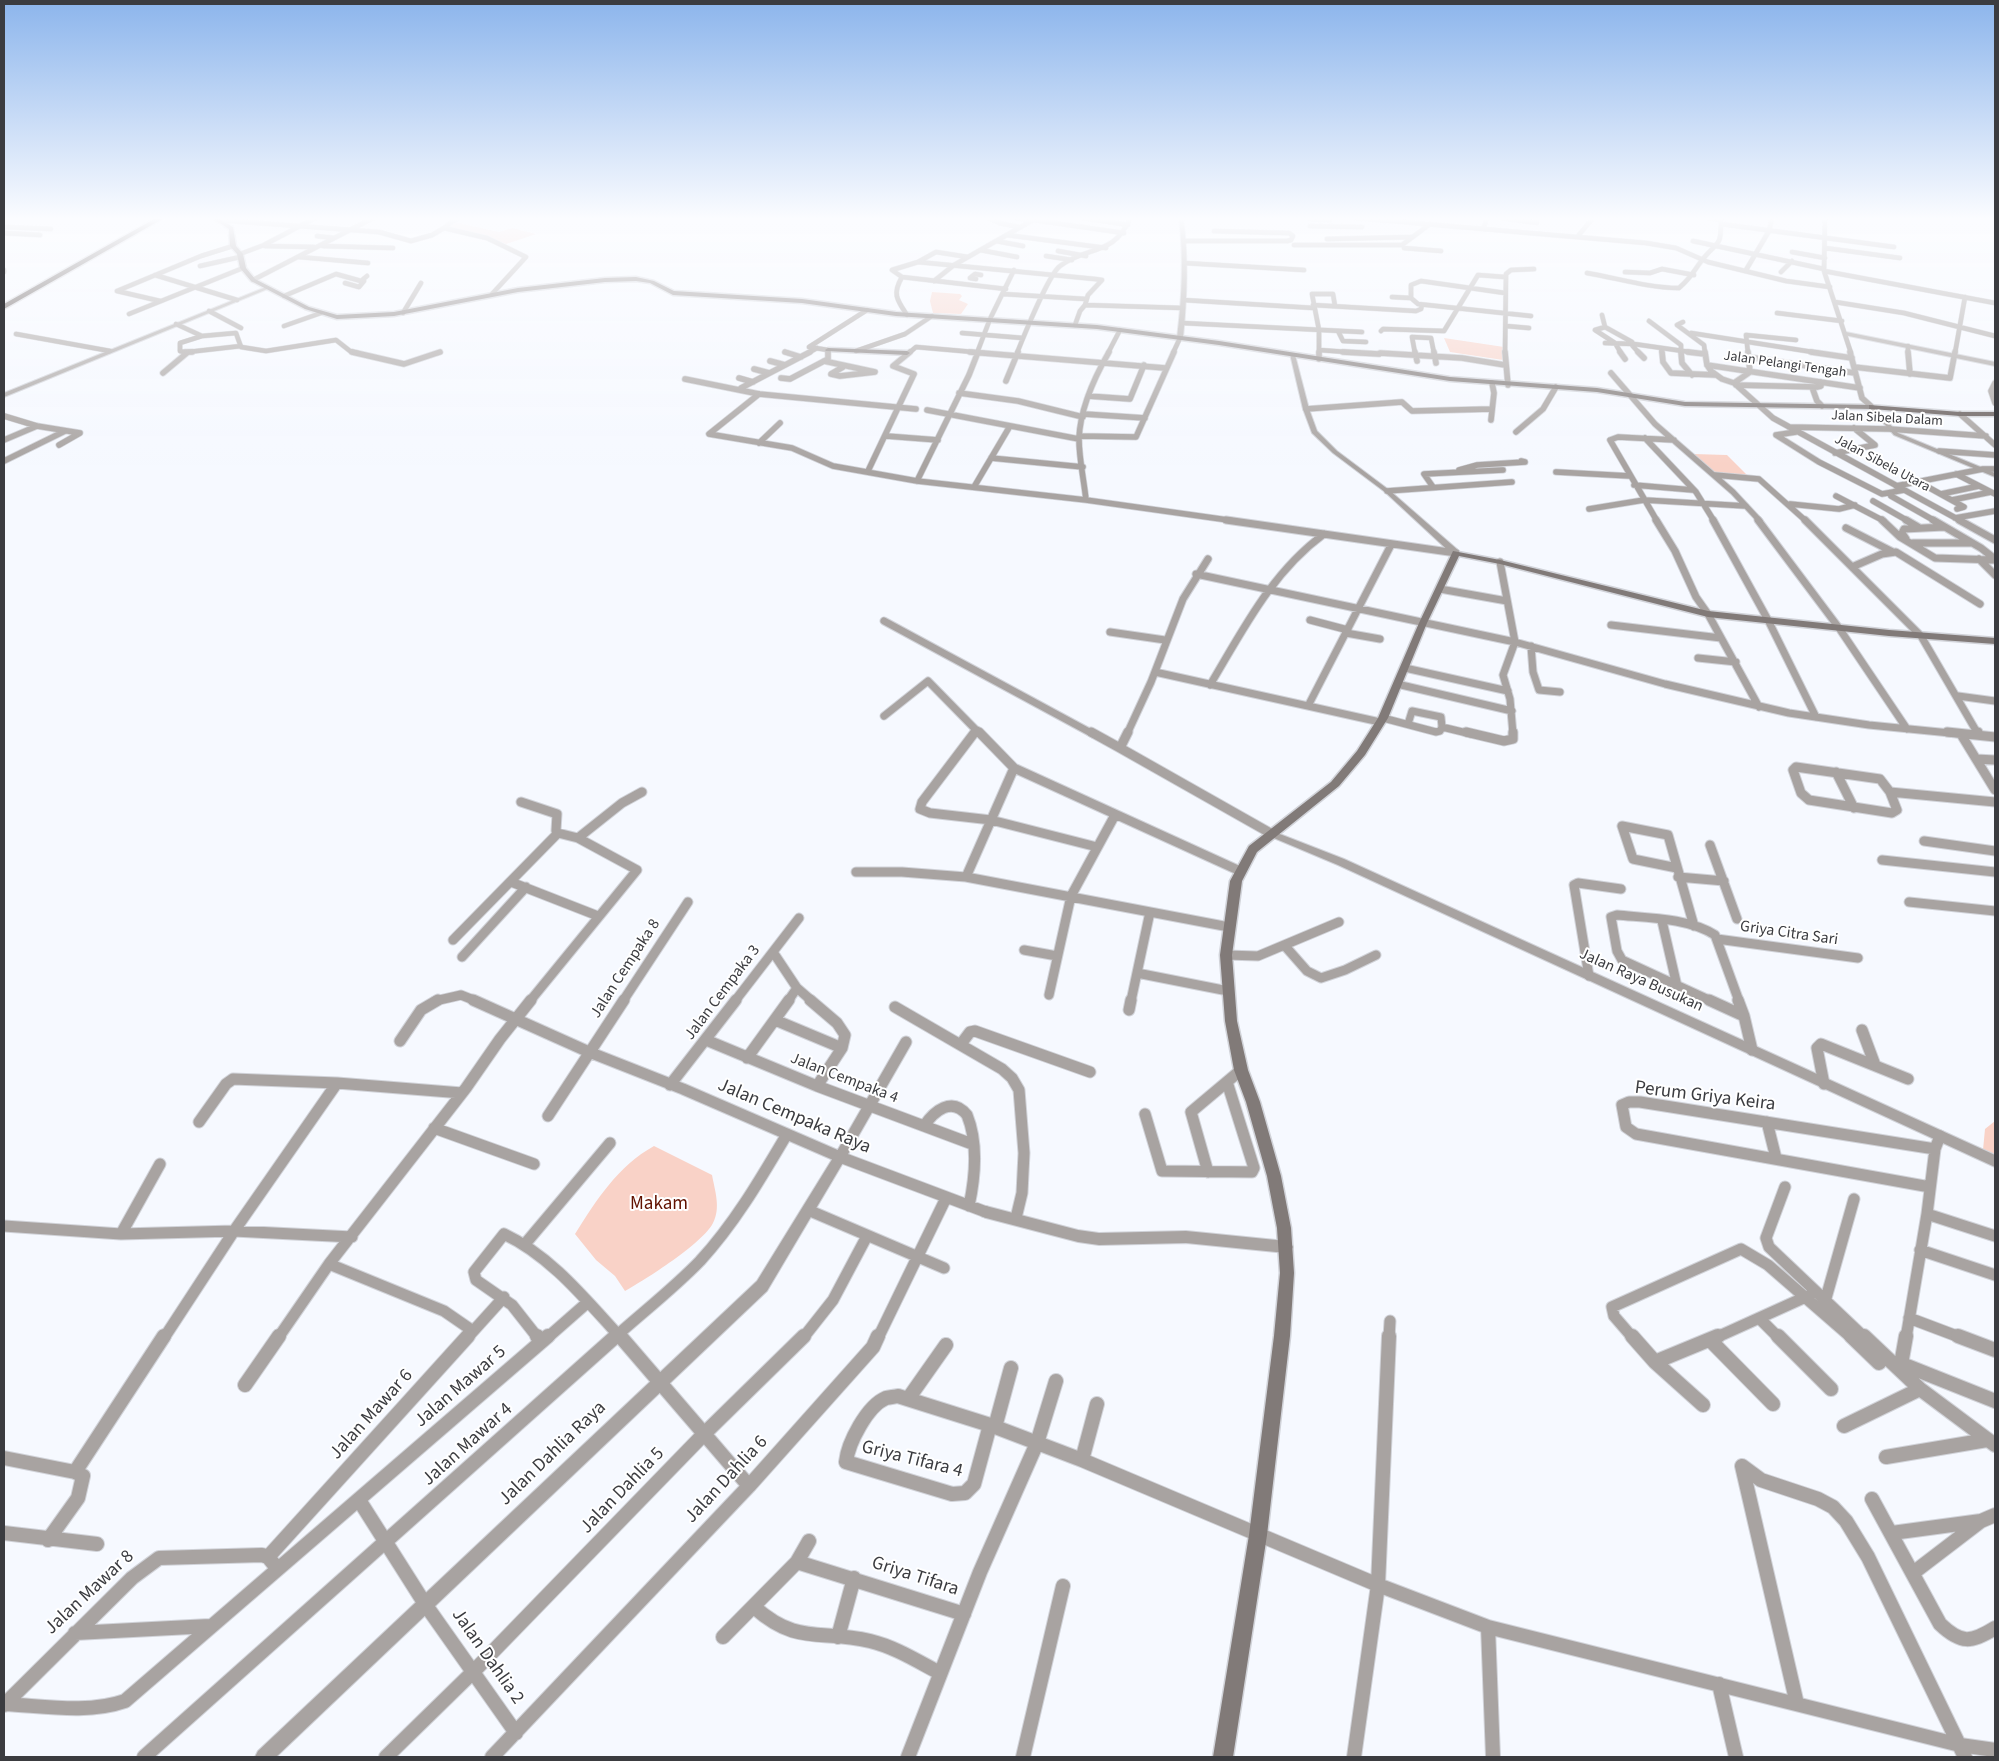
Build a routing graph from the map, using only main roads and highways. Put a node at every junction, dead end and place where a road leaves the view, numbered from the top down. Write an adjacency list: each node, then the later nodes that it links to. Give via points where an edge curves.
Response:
1 (16, 300): 5 (highway)
2 (293, 300): 3 (main road, via 321,313 359,317 402,313)
3 (463, 300)
4 (787, 300): 8 (main road, via 932,316 1120,330 1437,378 1694,404)
5 (4, 307)
6 (828, 350): 7 (main road)
7 (907, 354)
8 (1872, 407): 9 (main road)
9 (1995, 414)
10 (1995, 641): 11 (main road, via 1708,614 1456,553 1382,720 1361,753 1335,784 1254,849 1240,871 1226,955 1228,991 1241,1070 1274,1176 1286,1247 1286,1301 1258,1535)
11 (1223, 1757)

